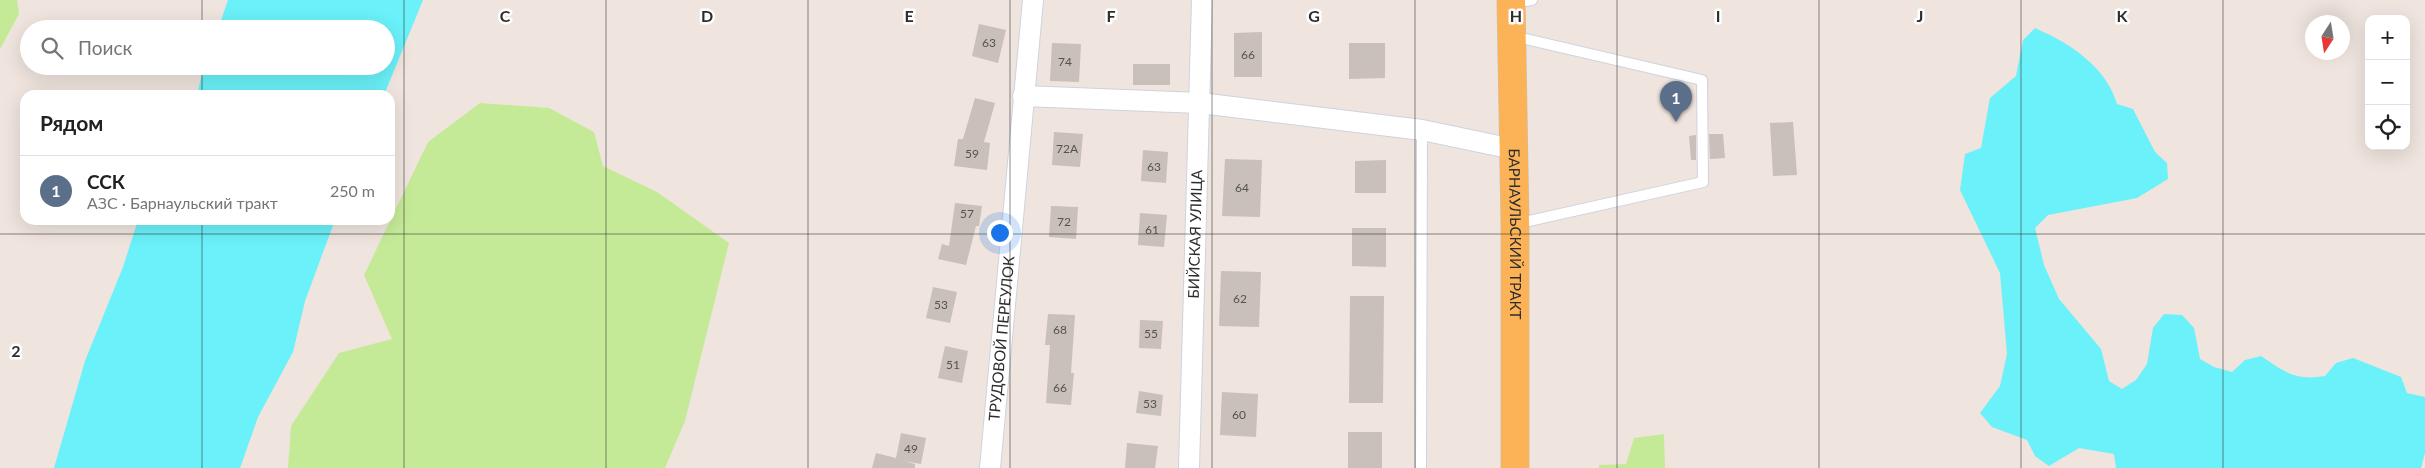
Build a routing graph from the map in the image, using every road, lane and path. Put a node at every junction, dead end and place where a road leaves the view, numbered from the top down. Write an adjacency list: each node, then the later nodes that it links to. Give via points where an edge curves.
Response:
1 (1033, 0): 5 (street, ТРУДОВОЙ ПЕРЕУЛОК)
2 (1202, 0): 6 (street, БИЙСКАЯ УЛИЦА)
3 (1518, 1): 4 (main road, БАРНАУЛЬСКИЙ ТРАКТ)
4 (1511, 36): 8 (main road, БАРНАУЛЬСКИЙ ТРАКТ); 9 (lane, via 1702,80 1702,182)
5 (1023, 96): 6 (street); 10 (street, ТРУДОВОЙ ПЕРЕУЛОК)
6 (1200, 103): 7 (street); 11 (street, БИЙСКАЯ УЛИЦА)
7 (1422, 130): 8 (street); 12 (lane)
8 (1514, 149): 9 (main road, БАРНАУЛЬСКИЙ ТРАКТ)
9 (1515, 224): 13 (main road, БАРНАУЛЬСКИЙ ТРАКТ)
10 (990, 468)
11 (1189, 468)
12 (1421, 468)
13 (1516, 468)

